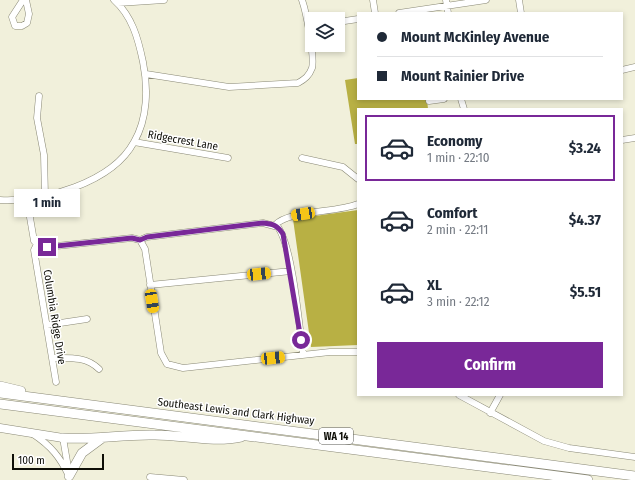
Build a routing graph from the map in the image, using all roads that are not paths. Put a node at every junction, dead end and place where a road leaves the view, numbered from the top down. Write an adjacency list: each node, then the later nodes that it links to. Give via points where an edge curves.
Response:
1 (164, 0): 6 (street)
2 (302, 0): 8 (street)
3 (373, 0): 9 (street)
4 (486, 0): 7 (street)
5 (519, 0): 11 (street)
6 (116, 2): 17 (street, via 136,31)
7 (446, 3): 10 (street)
8 (306, 12)
9 (375, 12)
10 (404, 12)
11 (521, 12)
12 (357, 19): 13 (street)
13 (345, 21)
14 (311, 52): 17 (street, via 312,66 307,78 298,83 230,86)
15 (635, 67): 16 (street)
16 (623, 70)
17 (146, 74): 23 (street, via 146,101)
18 (39, 96): 27 (street, via 37,118 44,155)
19 (436, 100): 20 (street)
20 (429, 101)
21 (635, 138): 22 (street)
22 (623, 140)
23 (134, 142): 24 (street, Ridgecrest Lane); 27 (street, via 117,162 98,175)
24 (228, 158)
25 (302, 158): 26 (street, via 343,167)
26 (357, 178)
27 (45, 196): 29 (street)
28 (0, 200): 29 (street)
29 (27, 200): 33 (street, Columbia Ridge Drive, via 32,235)
30 (357, 204): 31 (street, via 290,216)
31 (277, 226): 32 (street, via 263,223 147,237); 34 (street, via 283,234)
32 (140, 240): 33 (street, via 132,238 47,247); 35 (street, via 145,249)
33 (37, 244): 37 (street, Columbia Ridge Drive, via 34,250)
34 (291, 271): 35 (street); 39 (street)
35 (150, 286): 39 (street, via 161,353 167,364 182,368)
36 (87, 319): 37 (street)
37 (46, 325): 40 (street, Columbia Ridge Drive)
38 (357, 352): 39 (street)
39 (303, 354)
40 (52, 358): 41 (street, via 84,359); 42 (street, Columbia Ridge Drive)
41 (99, 369)
42 (56, 382)
43 (0, 386): 47 (highway)
44 (0, 393): 47 (highway, Southeast Lewis and Clark Highway / WA 14)
45 (461, 396): 49 (street)
46 (499, 396): 49 (street)
47 (37, 398): 56 (highway, Southeast Lewis and Clark Highway / WA 14)
48 (0, 404): 52 (highway, Southeast Lewis and Clark Highway / WA 14)
49 (490, 413): 55 (street, via 544,441 570,448)
50 (0, 428): 51 (main road)
51 (30, 432): 53 (main road); 58 (street, via 53,449 61,459)
52 (247, 436): 54 (highway, via 228,440 155,434); 60 (highway, Southeast Lewis and Clark Highway / WA 14)
53 (63, 438): 54 (highway); 58 (street, via 70,469)
54 (103, 438): 58 (highway, via 82,453)
55 (635, 457)
56 (635, 476)
57 (150, 477): 59 (street)
58 (69, 478)
59 (184, 480)
60 (588, 480)

